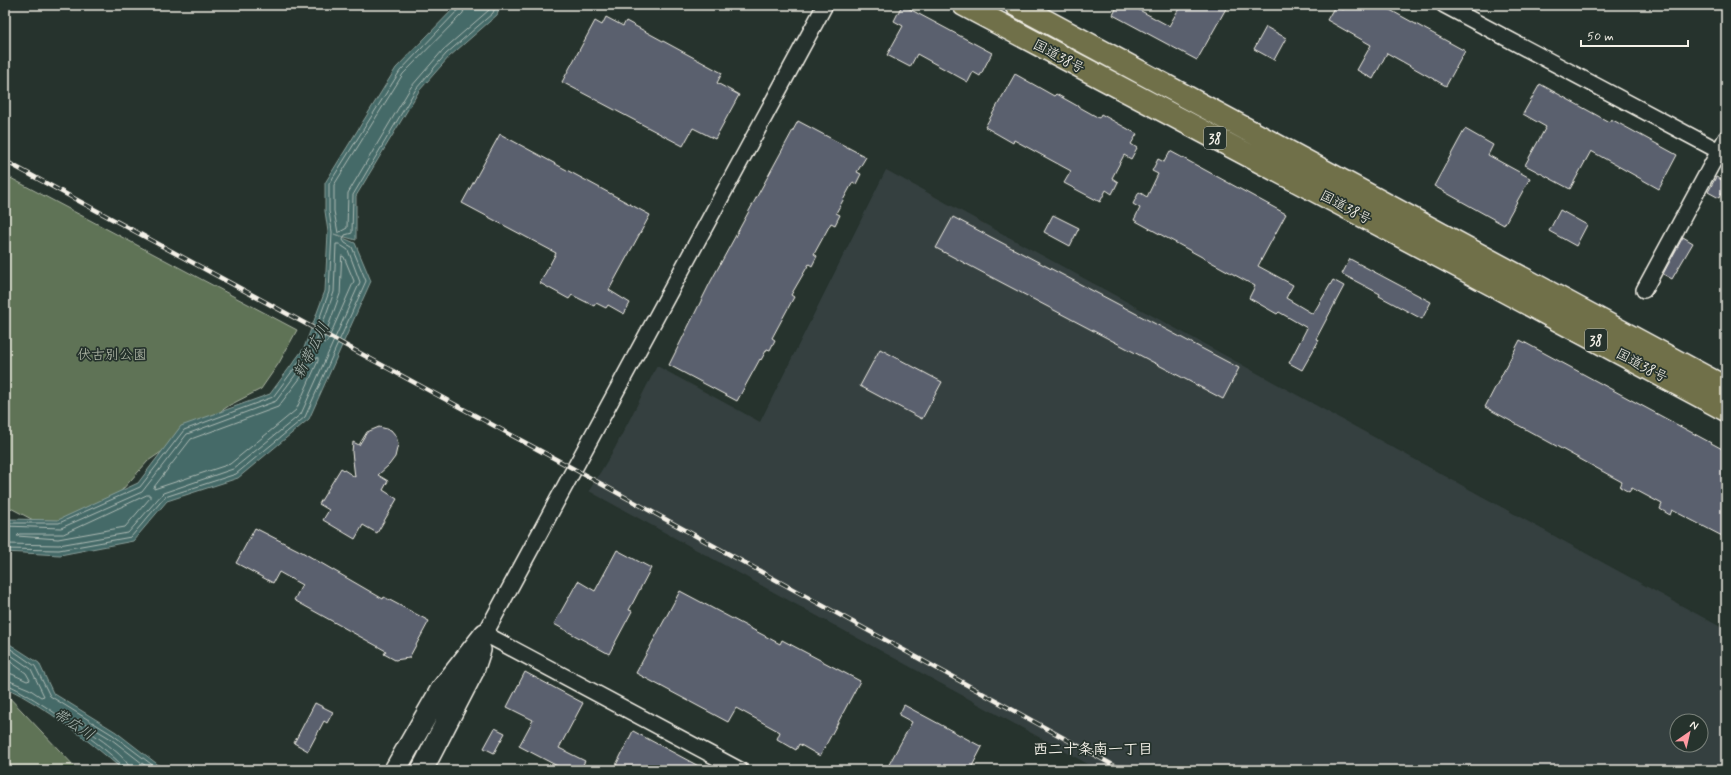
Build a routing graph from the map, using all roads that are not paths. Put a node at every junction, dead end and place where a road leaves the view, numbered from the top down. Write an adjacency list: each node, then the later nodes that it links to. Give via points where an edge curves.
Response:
1 (825, 5): 9 (street)
2 (964, 5): 8 (highway, 国道38号 / 38)
3 (1016, 5): 7 (highway, 国道38号 / 38)
4 (1444, 5): 5 (street)
5 (1722, 144): 6 (street)
6 (1644, 290)
7 (1726, 388)
8 (1726, 410)
9 (485, 634): 10 (street, via 441,690); 11 (street, via 473,671); 12 (street)
10 (400, 768)
11 (422, 770)
12 (740, 770)

